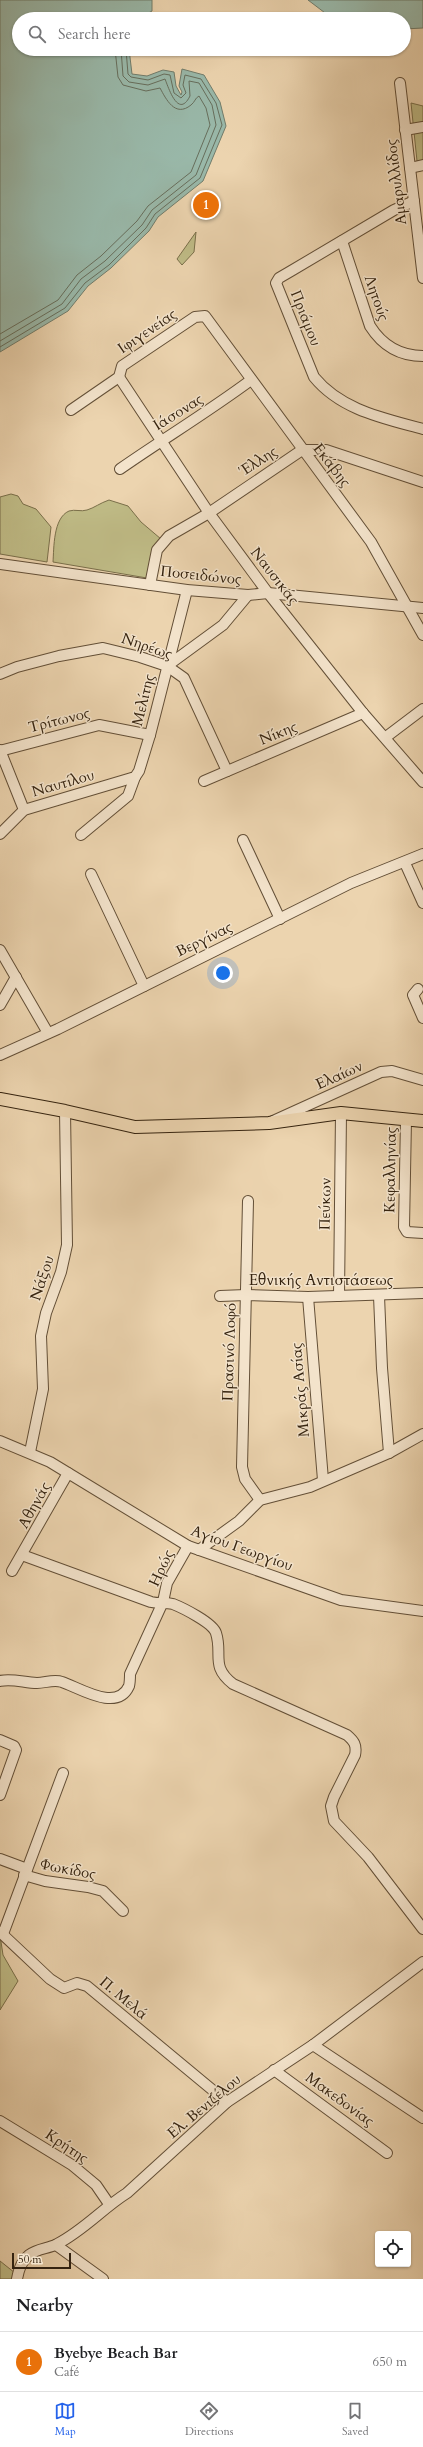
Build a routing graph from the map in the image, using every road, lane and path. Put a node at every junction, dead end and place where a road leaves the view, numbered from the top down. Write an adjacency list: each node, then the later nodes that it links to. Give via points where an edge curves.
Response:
1 (400, 83): 3 (street, Αμαρυλλίδος)
2 (423, 127): 3 (street)
3 (405, 130): 5 (street, Αμαρυλλίδος)
4 (423, 165): 5 (street)
5 (410, 168): 6 (street, Αμαρυλλίδος)
6 (414, 201): 7 (street, Πριάμου); 8 (street, Αμαρυλλίδος)
7 (342, 241): 10 (street, Λητούς, via 370,326 378,339 392,348); 14 (street, Πριάμου, via 276,281 314,377 337,400 354,408)
8 (423, 278)
9 (208, 319): 11 (street, Ιφιγενείας, via 201,315 195,317 122,366); 12 (street, Εκάβης)
10 (423, 356)
11 (119, 377): 13 (street, Ιφιγενείας); 15 (street, Ναυσικάς)
12 (251, 380): 15 (street, Ιάσονας, via 206,414); 16 (street, Εκάβης)
13 (71, 410)
14 (423, 429)
15 (162, 440): 17 (street, Ιάσονας); 19 (street, Ναυσικάς)
16 (302, 450): 18 (street, via 326,450); 19 (street, Έλλης); 25 (street, Εκάβης, via 371,542)
17 (120, 469)
18 (423, 482)
19 (209, 513): 21 (street, Έλλης, via 163,542 157,550); 23 (street, Ναυσικάς)
20 (0, 564): 21 (street, Ποσειδώνος)
21 (150, 585): 22 (street, Ποσειδώνος)
22 (187, 590): 24 (street, Ποσειδώνος); 28 (street, Μελίτης)
23 (268, 593): 24 (street, Ποσειδώνος); 25 (street, Ποσειδώνος); 31 (street, Ναυσικάς)
24 (248, 595): 28 (street, via 223,626)
25 (405, 605): 26 (street, Ποσειδώνος); 27 (street, Εκάβης)
26 (423, 608)
27 (423, 635)
28 (167, 666): 29 (street, Νηρέως, via 103,648 59,656); 32 (street, Μελίτης); 35 (street, Νηρέως, via 184,678)
29 (0, 674)
30 (423, 709): 33 (street)
31 (364, 713): 33 (street, Ναυσικάς); 35 (street, Νίκης)
32 (150, 735): 34 (street, Τρίτωνος, via 99,725); 36 (street, Μελίτης)
33 (386, 737): 38 (street, Ναυσικάς)
34 (0, 750): 39 (street)
35 (227, 771): 37 (street, Νίκης)
36 (137, 774): 39 (street, Ναυτίλου); 41 (street, Μελίτης, via 128,796)
37 (204, 781)
38 (423, 782)
39 (24, 810): 40 (street, Ναυτίλου)
40 (0, 834)
41 (81, 835)
42 (243, 840): 47 (street)
43 (423, 854): 44 (street, Βεργίνας)
44 (405, 863): 46 (street); 47 (street, Βεργίνας, via 351,883)
45 (91, 874): 50 (street)
46 (423, 903)
47 (280, 919): 50 (street, Βεργίνας)
48 (0, 950): 49 (street)
49 (16, 977): 52 (street); 54 (street)
50 (144, 986): 54 (street, Βεργίνας)
51 (418, 989): 53 (street, via 412,995)
52 (0, 1004)
53 (423, 1018)
54 (48, 1033): 55 (street, Βεργίνας)
55 (0, 1055)
56 (423, 1080): 62 (street, Ελαίων, via 392,1071 381,1072)
57 (0, 1099): 58 (main road)
58 (65, 1111): 62 (main road, via 135,1128); 73 (street, Νάξου, via 67,1245 41,1336 43,1389)
59 (341, 1113): 60 (main road); 62 (main road); 68 (street, Πεύκων)
60 (406, 1120): 61 (main road); 64 (street, Κεφαλληνίας, via 404,1229 407,1232)
61 (423, 1121)
62 (269, 1123)
63 (248, 1201): 66 (street, Πρασινό Λοφό)
64 (423, 1233)
65 (423, 1293): 69 (street, Εθνικής Αντιστάσεως)
66 (246, 1295): 67 (street, Εθνικής Αντιστάσεως); 70 (street, Εθνικής Αντιστάσεως); 77 (street, Πρασινό Λοφό, via 242,1467 245,1479)
67 (220, 1296)
68 (339, 1296): 69 (street, Εθνικής Αντιστάσεως); 70 (street, Εθνικής Αντιστάσεως)
69 (379, 1296): 74 (street, via 382,1368)
70 (308, 1297): 76 (street, Μικράς Ασίας)
71 (423, 1434): 74 (street)
72 (0, 1441): 73 (street, Αγίου Γεωργίου)
73 (30, 1452): 75 (street, Αγίου Γεωργίου)
74 (390, 1452): 76 (street)
75 (68, 1473): 78 (street, Αγίου Γεωργίου); 80 (street, Αθηνάς)
76 (323, 1480): 77 (street, via 310,1487)
77 (260, 1500): 79 (street, via 239,1521)
78 (188, 1546): 79 (street, Αγίου Γεωργίου); 82 (street, Ηρώς, via 167,1583)
79 (199, 1550): 83 (street, Αγίου Γεωργίου, via 340,1600)
80 (22, 1555): 81 (street, Αθηνάς); 82 (street, via 151,1602)
81 (12, 1571)
82 (163, 1602): 84 (street, Ηρώς, via 130,1674 130,1684 119,1696 109,1698 84,1693 57,1681); 92 (street, via 174,1605 214,1628 217,1634 220,1672 233,1684 353,1740 355,1755 331,1806 334,1821 368,1857)
83 (423, 1611)
84 (0, 1681)
85 (0, 1740): 87 (street, via 14,1746 16,1750)
86 (63, 1773): 90 (street)
87 (2, 1782): 88 (street)
88 (0, 1795)
89 (0, 1859): 90 (street, Φωκίδος)
90 (25, 1872): 91 (street, Φωκίδος, via 45,1881 88,1887 103,1892); 93 (street)
91 (123, 1911)
92 (423, 1929)
93 (2, 1933): 97 (street, Π. Μελά, via 58,1985 64,1988 82,1984 87,1986)
94 (423, 1962): 95 (street, Ελ. Βενιζέλου)
95 (313, 2045): 96 (street, Ελ. Βενιζέλου); 98 (street)
96 (274, 2070): 97 (street, Ελ. Βενιζέλου); 100 (street, Μακεδονίας)
97 (227, 2102): 101 (street, Ελ. Βενιζέλου, via 127,2193)
98 (423, 2118)
99 (0, 2121): 101 (street, Κρήτης, via 72,2166 96,2185)
100 (387, 2153)
101 (109, 2204): 102 (street, Ελ. Βενιζέλου)
102 (56, 2245): 103 (street, Ελ. Βενιζέλου, via 41,2248 30,2255 21,2264); 104 (street)
103 (17, 2279)
104 (103, 2279)

